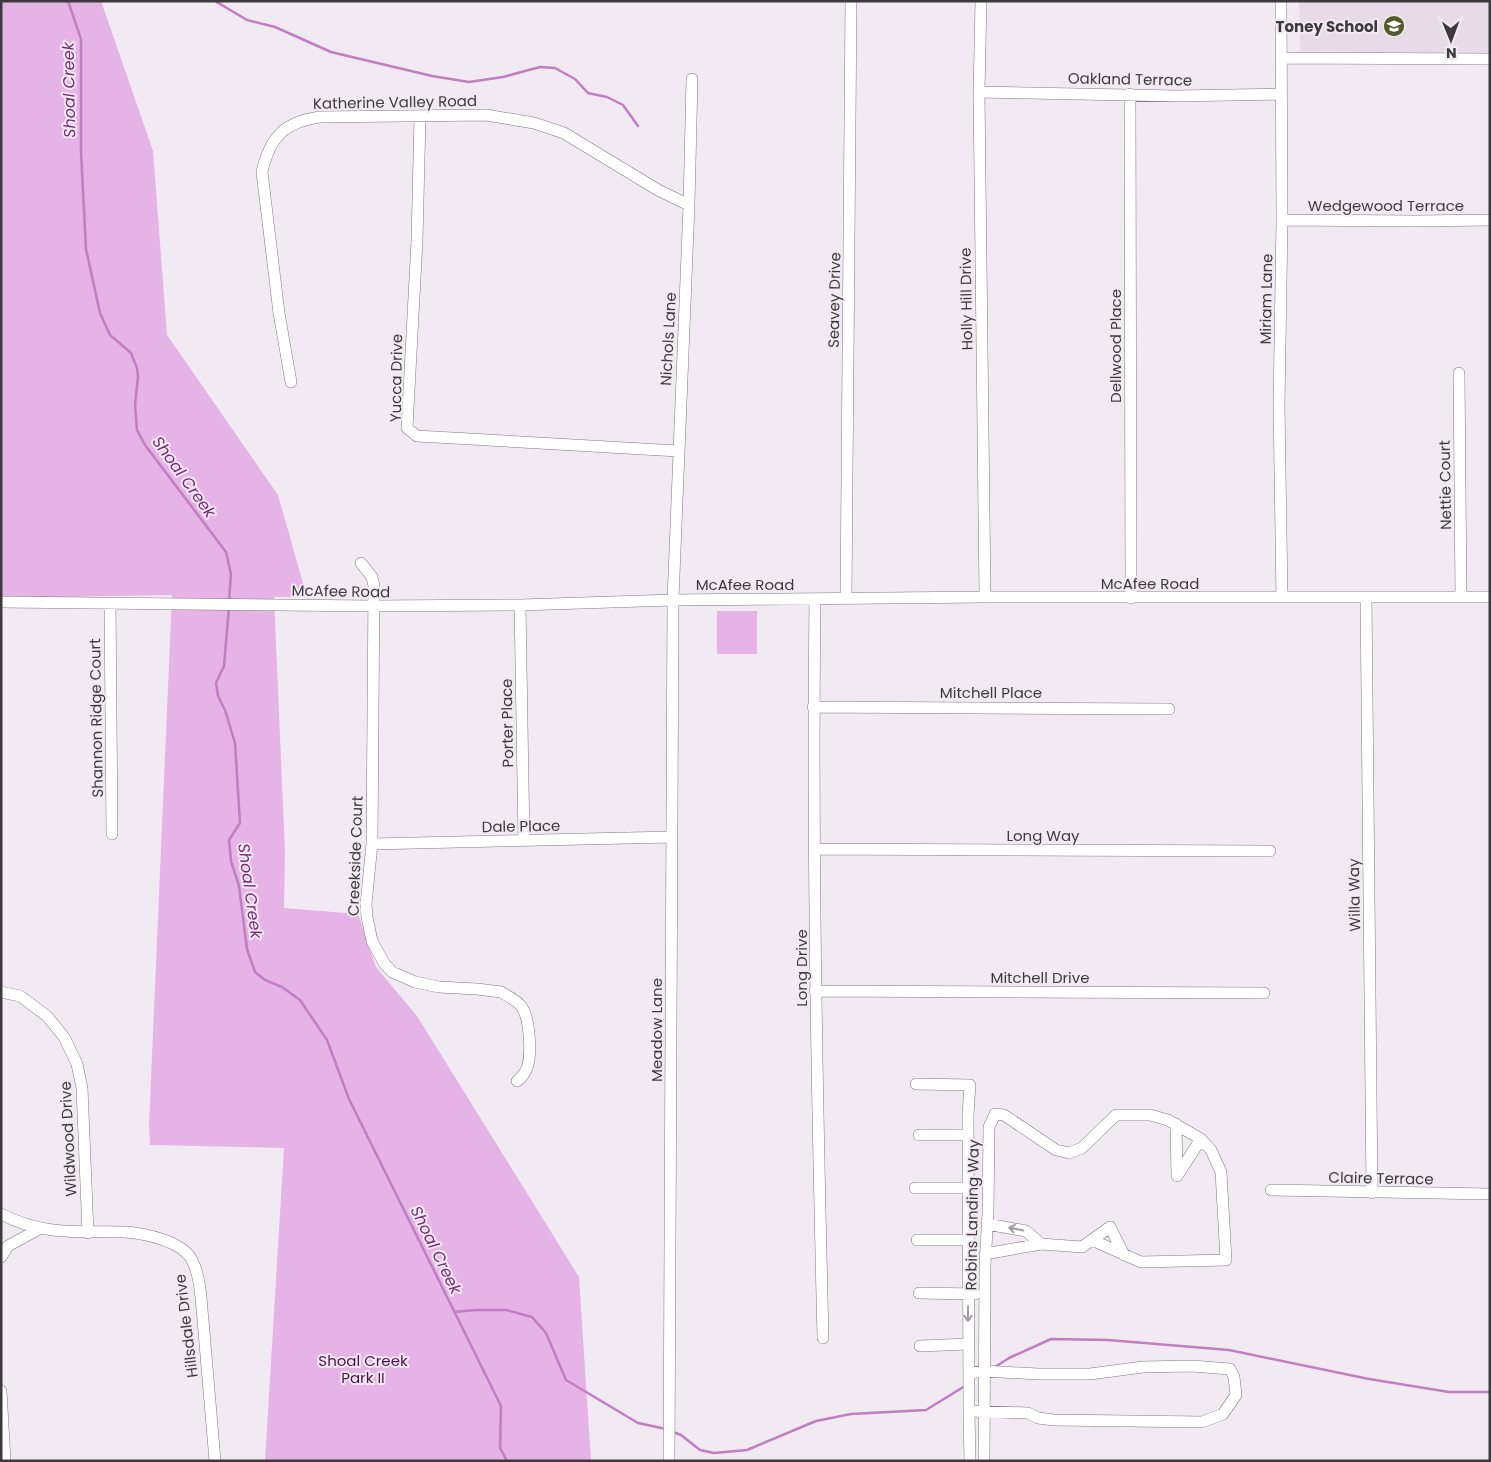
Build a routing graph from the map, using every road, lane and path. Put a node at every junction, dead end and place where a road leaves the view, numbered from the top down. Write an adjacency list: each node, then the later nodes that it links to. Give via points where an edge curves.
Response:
1 (851, 1): 23 (street, Seavey Drive)
2 (981, 1): 7 (street, Holly Hill Drive)
3 (1281, 1): 4 (street, Miriam Lane)
4 (1281, 58): 5 (street); 9 (street, Miriam Lane)
5 (1490, 59)
6 (692, 79): 11 (street, Nichols Lane)
7 (979, 92): 8 (street, Oakland Terrace); 18 (street, Holly Hill Drive)
8 (1130, 94): 9 (street, Oakland Terrace); 24 (street, Dellwood Place)
9 (1281, 94): 12 (street, Miriam Lane)
10 (420, 117): 11 (street, Katherine Valley Road, via 486,114 564,133); 15 (street, Katherine Valley Road, via 303,119 277,134 266,155 262,172 267,220); 16 (street, Yucca Drive, via 407,428 417,436)
11 (689, 205): 16 (street, Nichols Lane)
12 (1282, 220): 13 (street, Wedgewood Terrace); 19 (street, Miriam Lane)
13 (1490, 220)
14 (1459, 373): 21 (street, Nettie Court)
15 (291, 382)
16 (678, 451): 26 (street, Nichols Lane)
17 (361, 563): 30 (street, Creekside Court, via 372,577)
18 (985, 597): 23 (street, McAfee Road); 24 (street, McAfee Road)
19 (1282, 597): 20 (street, McAfee Road); 24 (street, McAfee Road)
20 (1366, 597): 21 (street, McAfee Road); 51 (street, Willa Way)
21 (1461, 597): 22 (street, McAfee Road)
22 (1490, 597)
23 (846, 598): 25 (street, McAfee Road)
24 (1131, 598)
25 (815, 599): 26 (street, McAfee Road); 31 (street, Long Drive)
26 (673, 600): 29 (street, McAfee Road); 34 (street, Meadow Lane)
27 (1, 602): 28 (street, McAfee Road)
28 (110, 603): 30 (street, McAfee Road); 33 (street, Shannon Ridge Court)
29 (520, 605): 30 (street, McAfee Road); 35 (street, Porter Place)
30 (374, 606): 36 (street, Creekside Court)
31 (814, 707): 32 (street, Mitchell Place); 37 (street, Long Drive)
32 (1169, 708)
33 (112, 834)
34 (672, 837): 35 (street, Dale Place); 79 (street, Meadow Lane)
35 (524, 841): 36 (street, Dale Place)
36 (372, 844): 42 (street, Creekside Court, via 367,917 377,952 392,972 415,982 501,992 522,1006 530,1042 527,1071)
37 (816, 849): 38 (street, Long Way); 39 (street, Long Drive)
38 (1270, 850)
39 (815, 991): 41 (street, Mitchell Drive); 69 (street, Long Drive)
40 (1, 992): 56 (street, Wildwood Drive, via 20,996 47,1016 64,1037 77,1064 82,1088)
41 (1264, 992)
42 (518, 1081)
43 (916, 1084): 46 (street, Robins Landing Way, via 970,1086)
44 (1176, 1124): 47 (street, Robins Landing Way); 47 (street, via 1176,1176); 54 (street, Robins Landing Way, via 1150,1115 1116,1115 1082,1148 1068,1153 1056,1150 1004,1115 995,1114 989,1127)
45 (919, 1135): 46 (street)
46 (968, 1135): 49 (street, Robins Landing Way)
47 (1201, 1139): 61 (street, Robins Landing Way, via 1211,1150 1221,1172 1226,1260 1141,1262)
48 (915, 1188): 49 (street)
49 (968, 1188): 58 (street, Robins Landing Way)
50 (1271, 1190): 51 (street, Claire Terrace)
51 (1372, 1193): 52 (street, Claire Terrace)
52 (1490, 1194)
53 (1, 1214): 55 (street, Hillsdale Drive)
54 (987, 1224): 60 (street, one-way to 54, via 1026,1231); 63 (street, Robins Landing Way)
55 (39, 1229): 56 (street, Hillsdale Drive); 62 (street, via 8,1246)
56 (88, 1233): 78 (street, Hillsdale Drive, via 126,1232 161,1238 192,1259 202,1308)
57 (917, 1240): 58 (street)
58 (968, 1240): 64 (street, Robins Landing Way)
59 (1092, 1240): 60 (street, via 1082,1247); 61 (street); 61 (street, via 1110,1227)
60 (1042, 1244): 63 (street)
61 (1124, 1255)
62 (1, 1257)
63 (985, 1259): 64 (street); 67 (street, Robins Landing Way)
64 (968, 1265): 66 (street, Robins Landing Way)
65 (920, 1293): 66 (street)
66 (968, 1294): 67 (street); 70 (street, Robins Landing Way, one-way to 70)
67 (985, 1295): 68 (street, Robins Landing Way)
68 (984, 1332): 70 (street); 72 (street, Robins Landing Way)
69 (823, 1338)
70 (968, 1338): 71 (street); 73 (street, Robins Landing Way)
71 (920, 1346)
72 (984, 1372): 73 (street); 76 (street, Robins Landing Way); 76 (street, via 1081,1374 1143,1367 1192,1366 1230,1369 1236,1395 1223,1414 1202,1422 1054,1420 1028,1413)
73 (968, 1373): 75 (street, Robins Landing Way)
74 (1, 1391): 77 (street)
75 (968, 1411): 76 (street); 80 (street, Robins Landing Way)
76 (984, 1413): 81 (street, Robins Landing Way)
77 (5, 1461)
78 (215, 1461)
79 (669, 1461)
80 (970, 1461)
81 (984, 1461)

